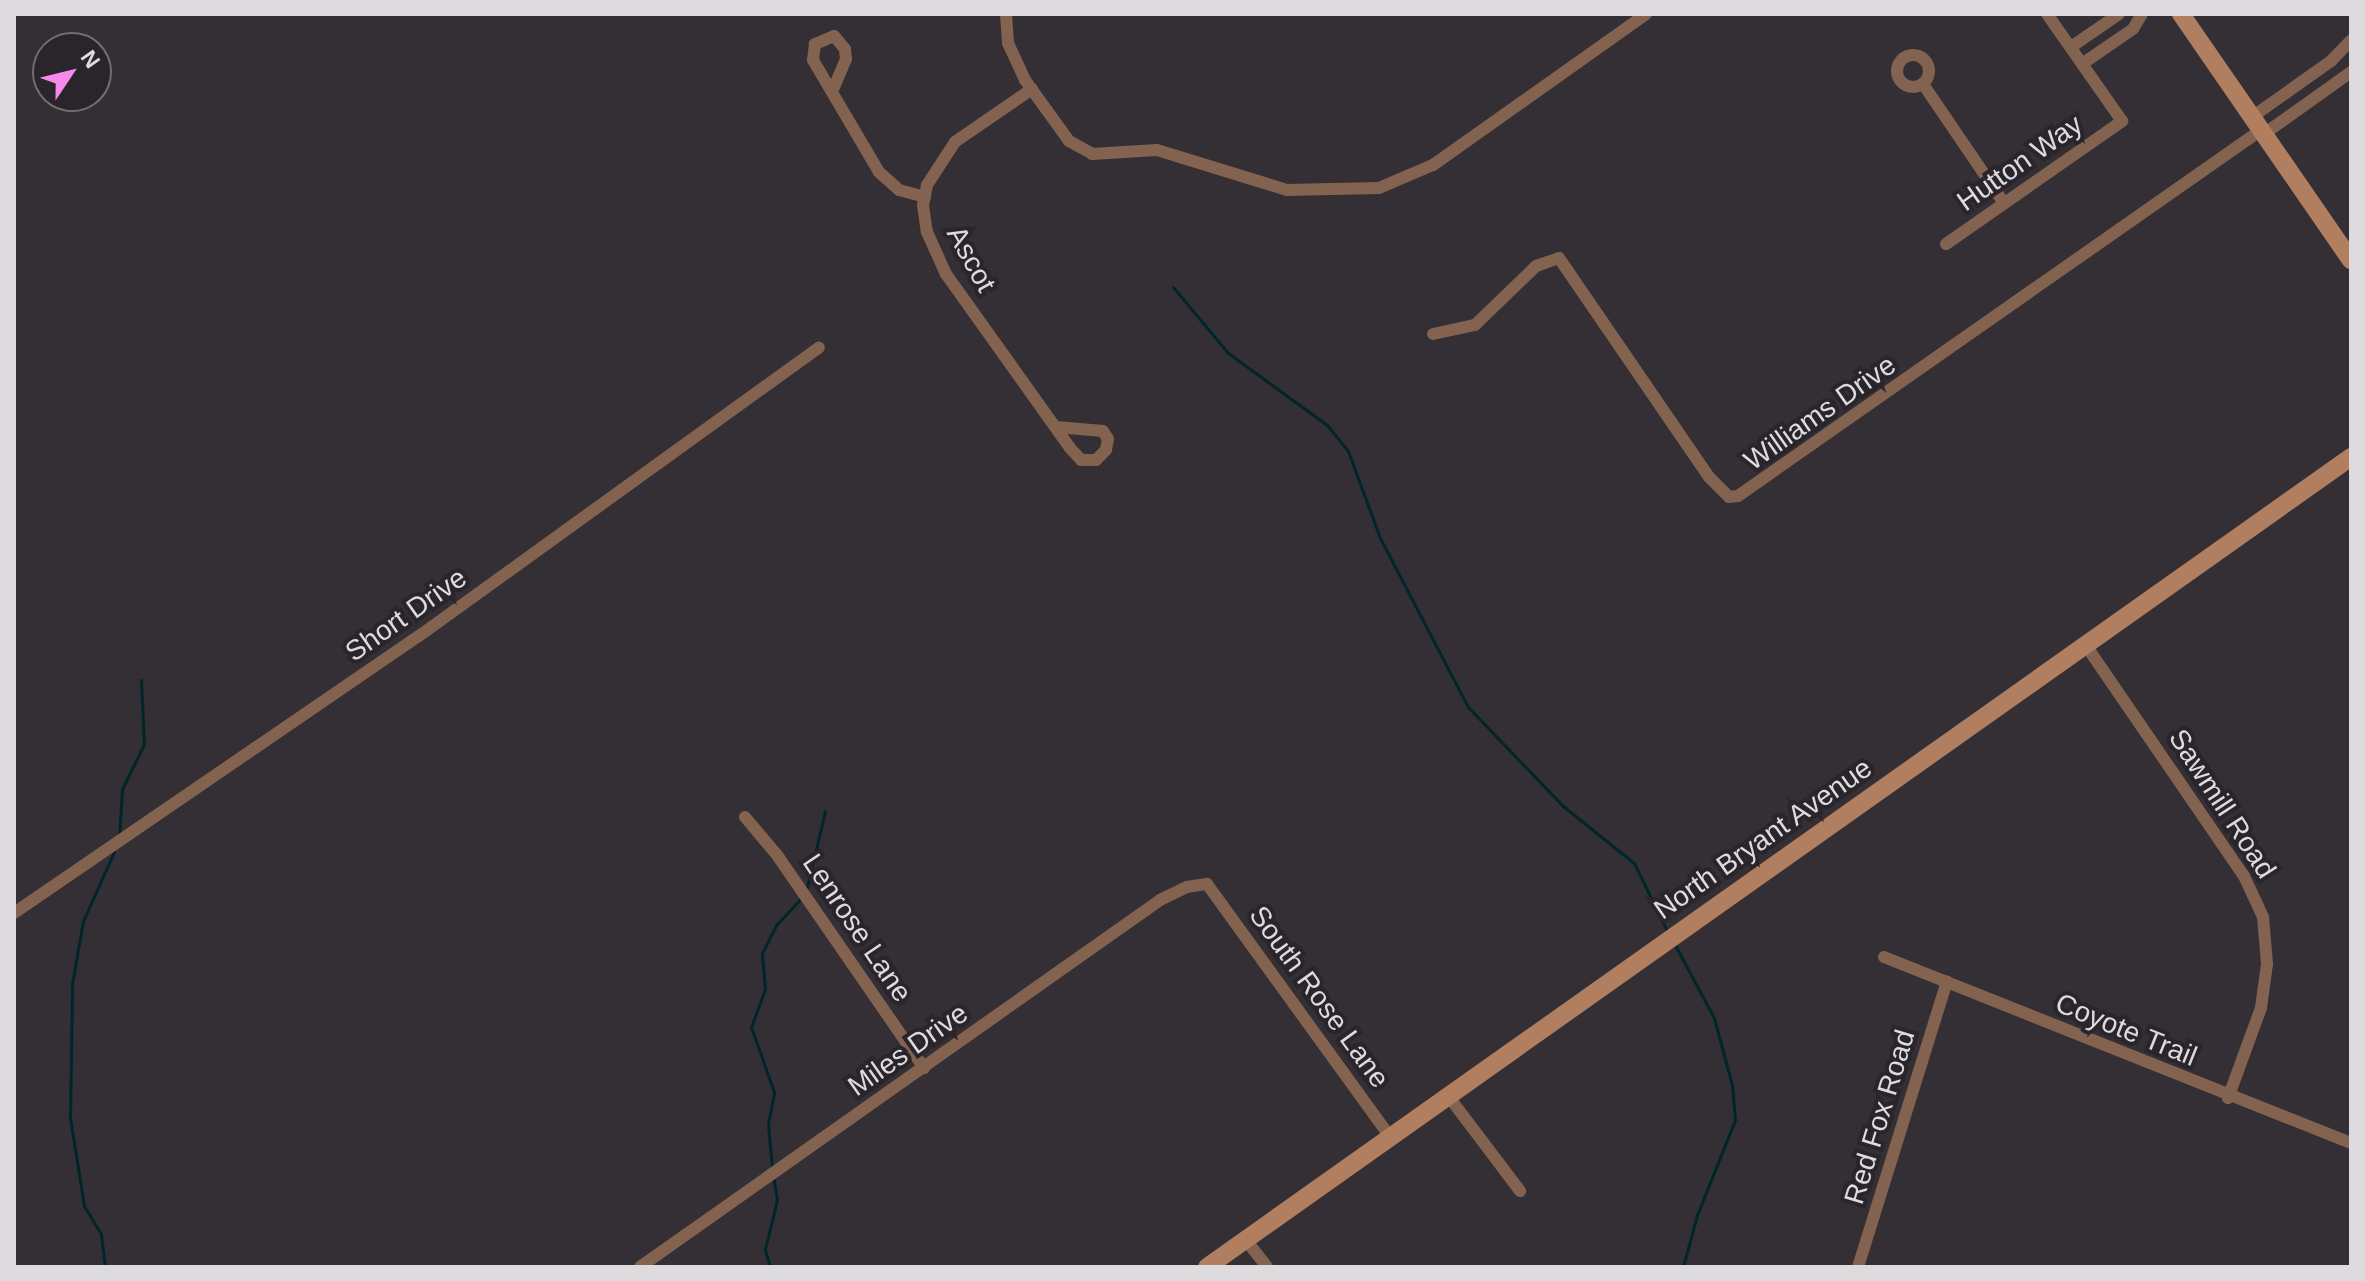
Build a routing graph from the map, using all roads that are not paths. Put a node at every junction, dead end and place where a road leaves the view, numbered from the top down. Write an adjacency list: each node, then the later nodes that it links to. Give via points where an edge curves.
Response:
1 (1006, 14): 12 (street, via 1008,43)
2 (1646, 14): 12 (street, via 1433,165 1379,188 1287,190 1157,150 1092,154 1069,141)
3 (2047, 14): 8 (street)
4 (2119, 14): 8 (street)
5 (2142, 14): 9 (street, via 2133,29)
6 (2181, 14): 14 (street)
7 (2351, 40): 14 (street)
8 (2071, 47): 9 (street)
9 (2082, 64): 16 (street, Hutton Way, via 2122,121)
10 (2351, 72): 14 (street)
11 (1923, 84): 16 (street)
12 (1032, 89): 15 (street, Ascot, via 955,142)
13 (832, 92): 15 (street, via 879,172 899,190)
14 (2259, 127): 18 (street); 19 (street, Williams Drive, via 1738,496 1729,497 1709,477 1559,258 1536,266 1475,325)
15 (925, 197): 21 (street, Ascot, via 927,232 946,274)
16 (2004, 203): 17 (street, Hutton Way)
17 (1946, 244)
18 (2351, 260)
19 (1433, 334)
20 (819, 348): 26 (street, Short Drive, via 419,636)
21 (1056, 427)
22 (2351, 457): 23 (street, North Bryant Avenue)
23 (2085, 644): 30 (street, North Bryant Avenue); 31 (street, Sawmill Road, via 2244,876 2263,917 2267,964 2261,1008)
24 (745, 817): 29 (street, Lenrose Lane)
25 (1207, 884): 29 (street, Miles Drive, via 1160,900); 32 (street, South Rose Lane)
26 (14, 913)
27 (1884, 957): 28 (street, Coyote Trail)
28 (1947, 982): 31 (street, Coyote Trail); 39 (street, Red Fox Road)
29 (924, 1068): 36 (street, Miles Drive)
30 (1449, 1097): 32 (street, North Bryant Avenue); 34 (street)
31 (2228, 1098): 33 (street, Coyote Trail)
32 (1391, 1138): 35 (street, North Bryant Avenue)
33 (2351, 1143)
34 (1520, 1191)
35 (1246, 1240): 37 (street, North Bryant Avenue); 38 (street)
36 (640, 1267)
37 (1207, 1267)
38 (1267, 1267)
39 (1858, 1267)

